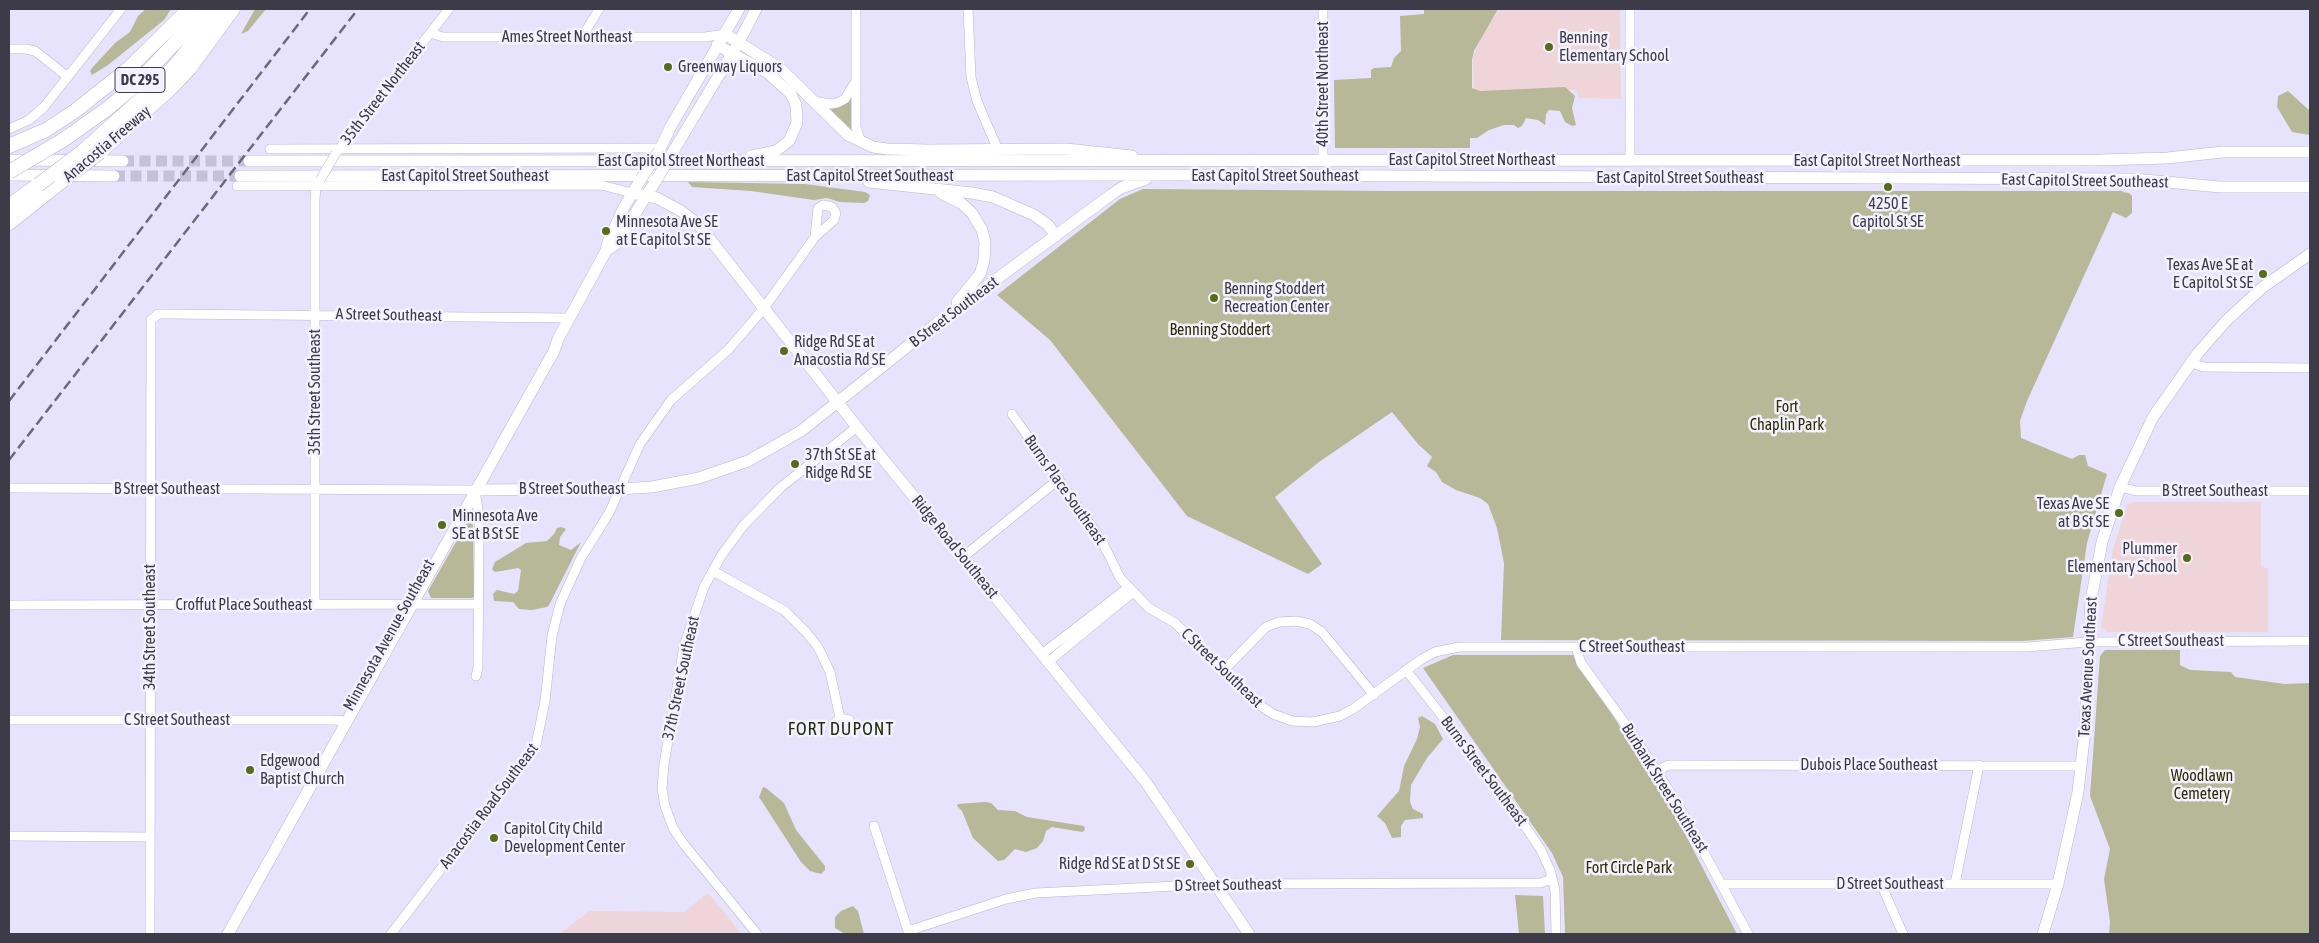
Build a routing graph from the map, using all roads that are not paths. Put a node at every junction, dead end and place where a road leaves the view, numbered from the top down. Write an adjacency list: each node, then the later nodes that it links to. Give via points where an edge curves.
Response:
1 (120, 9): 22 (street)
2 (189, 9): 27 (highway, via 128,69 75,111 46,130)
3 (207, 9): 40 (highway, Anacostia Freeway / DC 295, bridge, via 132,88 107,109)
4 (221, 9): 50 (highway, bridge, via 151,90 82,152)
5 (233, 9): 51 (highway, Anacostia Freeway / DC 295, bridge, via 171,88 100,152)
6 (448, 9): 14 (street, 35th Street Northeast)
7 (599, 9): 16 (street)
8 (739, 9): 15 (main road, Minnesota Avenue Southeast)
9 (756, 9): 18 (main road, Minnesota Avenue Southeast)
10 (856, 9): 23 (street)
11 (968, 9): 30 (street, via 973,87)
12 (1323, 9): 34 (street, 40th Street Northeast)
13 (1630, 9): 38 (street)
14 (430, 33): 16 (street, Ames Street Northeast, via 443,37); 31 (street, 35th Street Northeast)
15 (725, 34): 17 (street, Ames Street Northeast); 18 (main road); 19 (main road, Minnesota Avenue Southeast)
16 (582, 37): 17 (street, Ames Street Northeast)
17 (705, 37): 19 (street)
18 (739, 42): 21 (main road, Minnesota Avenue Southeast); 24 (main road, East Capitol Street Northeast, via 780,69)
19 (718, 45): 21 (main road); 29 (main road, Minnesota Avenue Southeast)
20 (9, 49): 22 (street, via 35,51)
21 (732, 53): 37 (main road, via 768,73 791,94 797,111 796,128 789,141 776,151); 49 (main road, Minnesota Avenue Southeast, bridge)
22 (68, 77): 25 (street, via 38,113)
23 (855, 82): 24 (street, via 845,99 829,104); 26 (street, via 856,127)
24 (814, 102): 26 (main road, East Capitol Street Northeast)
25 (9, 129)
26 (861, 142): 30 (main road, East Capitol Street Northeast, via 887,149)
27 (9, 146)
28 (270, 149): 31 (street, East Capitol Street Northeast)
29 (660, 149): 31 (street, East Capitol Street Northeast); 48 (main road, Minnesota Avenue Southeast, bridge)
30 (998, 150): 39 (main road, East Capitol Street Northeast, via 1093,150)
31 (338, 151): 45 (street, 35th Street Northeast, bridge)
32 (2310, 152): 38 (main road, East Capitol Street Northeast, via 2223,152 2100,160)
33 (9, 160): 35 (main road)
34 (1323, 160): 38 (main road, East Capitol Street Northeast); 39 (main road, East Capitol Street Northeast)
35 (123, 161)
36 (249, 161): 37 (main road, East Capitol Street Northeast)
37 (687, 161): 39 (main road, East Capitol Street Northeast)
38 (1630, 161)
39 (1173, 162)
40 (9, 173): 42 (main road)
41 (1172, 175): 43 (main road, East Capitol Street Southeast); 46 (main road, East Capitol Street Southeast, via 2134,178 2220,187); 52 (main road, B Street Southeast, via 1121,188)
42 (114, 176)
43 (801, 176): 44 (main road, East Capitol Street Southeast); 47 (main road)
44 (238, 181): 45 (street, East Capitol Street Southeast)
45 (318, 184): 48 (street, East Capitol Street Southeast, via 601,185); 57 (street, 35th Street Southeast)
46 (2310, 186)
47 (920, 188): 52 (main road, via 972,192 1005,201 1039,218); 60 (main road, via 945,194 964,205 978,222 984,242 984,261 978,278)
48 (632, 193): 49 (main road, Ridge Road Southeast); 54 (main road, Minnesota Avenue Southeast)
49 (648, 195): 54 (main road, Minnesota Avenue Southeast, via 615,245); 56 (main road, Ridge Road Southeast, via 681,211 698,224)
50 (9, 206)
51 (9, 223)
52 (1056, 236): 60 (main road, B Street Southeast)
53 (814, 237): 56 (street, Anacostia Road Southeast)
54 (606, 252): 58 (main road, Minnesota Avenue Southeast)
55 (2308, 254): 61 (main road, Texas Avenue Southeast, via 2242,306)
56 (764, 308): 63 (main road, Ridge Road Southeast); 70 (street, Anacostia Road Southeast, via 728,349 687,384 662,411 637,449)
57 (315, 314): 58 (street, A Street Southeast); 59 (street, A Street Southeast, via 158,314); 71 (street, 35th Street Southeast)
58 (570, 318): 72 (main road, Minnesota Avenue Southeast)
59 (151, 320): 69 (street, 34th Street Southeast)
60 (937, 323): 63 (main road, B Street Southeast)
61 (2190, 362): 62 (street, via 2204,367); 67 (main road, Texas Avenue Southeast, via 2153,417)
62 (2310, 368)
63 (838, 403): 65 (main road, Ridge Road Southeast); 70 (main road, B Street Southeast, via 792,436 743,463 675,484)
64 (1012, 414): 66 (street, Burns Place Southeast)
65 (857, 427): 74 (main road, Ridge Road Southeast); 75 (street, 37th Street Southeast, via 761,505)
66 (1059, 479): 74 (street); 76 (street, Burns Place Southeast, via 1102,541 1120,578)
67 (2120, 487): 73 (street, B Street Southeast, via 2136,491); 83 (main road, Texas Avenue Southeast, via 2097,563)
68 (9, 488): 69 (street, B Street Southeast)
69 (150, 489): 71 (street, B Street Southeast); 79 (street, 34th Street Southeast)
70 (619, 489): 72 (main road, B Street Southeast); 110 (street, Anacostia Road Southeast, via 577,565 560,604 552,636 540,737 536,745)
71 (314, 490): 72 (street, B Street Southeast); 80 (street, 35th Street Southeast)
72 (473, 490): 77 (street, via 479,516); 81 (main road, Minnesota Avenue Southeast)
73 (2310, 491)
74 (963, 557): 85 (main road, Ridge Road Southeast)
75 (712, 571): 90 (street, via 784,612 806,632 818,647 830,672); 111 (street, 37th Street Southeast, via 684,646 662,789 669,817 679,838)
76 (1131, 590): 85 (street); 87 (street, C Street Southeast, via 1149,608 1172,619)
77 (479, 604): 81 (street, Croffut Place Southeast); 88 (street)
78 (9, 605): 79 (street, Croffut Place Southeast)
79 (150, 605): 80 (street, Croffut Place Southeast); 92 (street, 34th Street Southeast)
80 (315, 605): 81 (street, Croffut Place Southeast)
81 (408, 605): 93 (main road, Minnesota Avenue Southeast)
82 (2310, 641): 83 (street, C Street Southeast)
83 (2087, 642): 84 (street, C Street Southeast, via 2026,647); 95 (main road, Texas Avenue Southeast)
84 (1576, 647): 86 (street, C Street Southeast, via 1450,648 1435,652); 96 (street, Burbank Street Southeast, via 1581,663)
85 (1045, 658): 101 (main road, Ridge Road Southeast, via 1145,781)
86 (1406, 670): 89 (street, C Street Southeast); 100 (street, Burns Street Southeast, via 1507,799 1541,850)
87 (1223, 671): 89 (street, C Street Southeast, via 1262,708 1297,721 1320,722 1340,716); 89 (street, via 1266,627 1296,621 1310,624 1322,632)
88 (476, 676)
89 (1374, 695)
90 (840, 718)
91 (9, 720): 92 (street, C Street Southeast)
92 (150, 720): 93 (street, C Street Southeast); 99 (street, 34th Street Southeast)
93 (344, 721): 108 (main road, Minnesota Avenue Southeast); 109 (main road, Minnesota Avenue Southeast)
94 (1979, 765): 95 (street, Dubois Place Southeast); 96 (street, Dubois Place Southeast, via 1668,765); 104 (street)
95 (2081, 766): 105 (main road, Texas Avenue Southeast)
96 (1657, 771): 102 (street, Burbank Street Southeast)
97 (874, 826): 106 (street)
98 (9, 836): 99 (street)
99 (149, 837): 107 (street, 34th Street Southeast)
100 (1552, 879): 101 (street, D Street Southeast, via 1540,883); 113 (street, Burns Street Southeast)
101 (1216, 884): 106 (street, D Street Southeast, via 1024,894); 112 (main road, Ridge Road Southeast)
102 (1722, 884): 103 (street, D Street Southeast); 114 (street, Burbank Street Southeast)
103 (1881, 884): 104 (street, D Street Southeast); 115 (street)
104 (1956, 884): 105 (street, D Street Southeast)
105 (2058, 884): 116 (main road, Texas Avenue Southeast)
106 (909, 932)
107 (150, 934)
108 (222, 934)
109 (228, 934)
110 (390, 934)
111 (757, 934)
112 (1249, 934)
113 (1556, 934)
114 (1748, 934)
115 (1903, 934)
116 (2043, 934)

